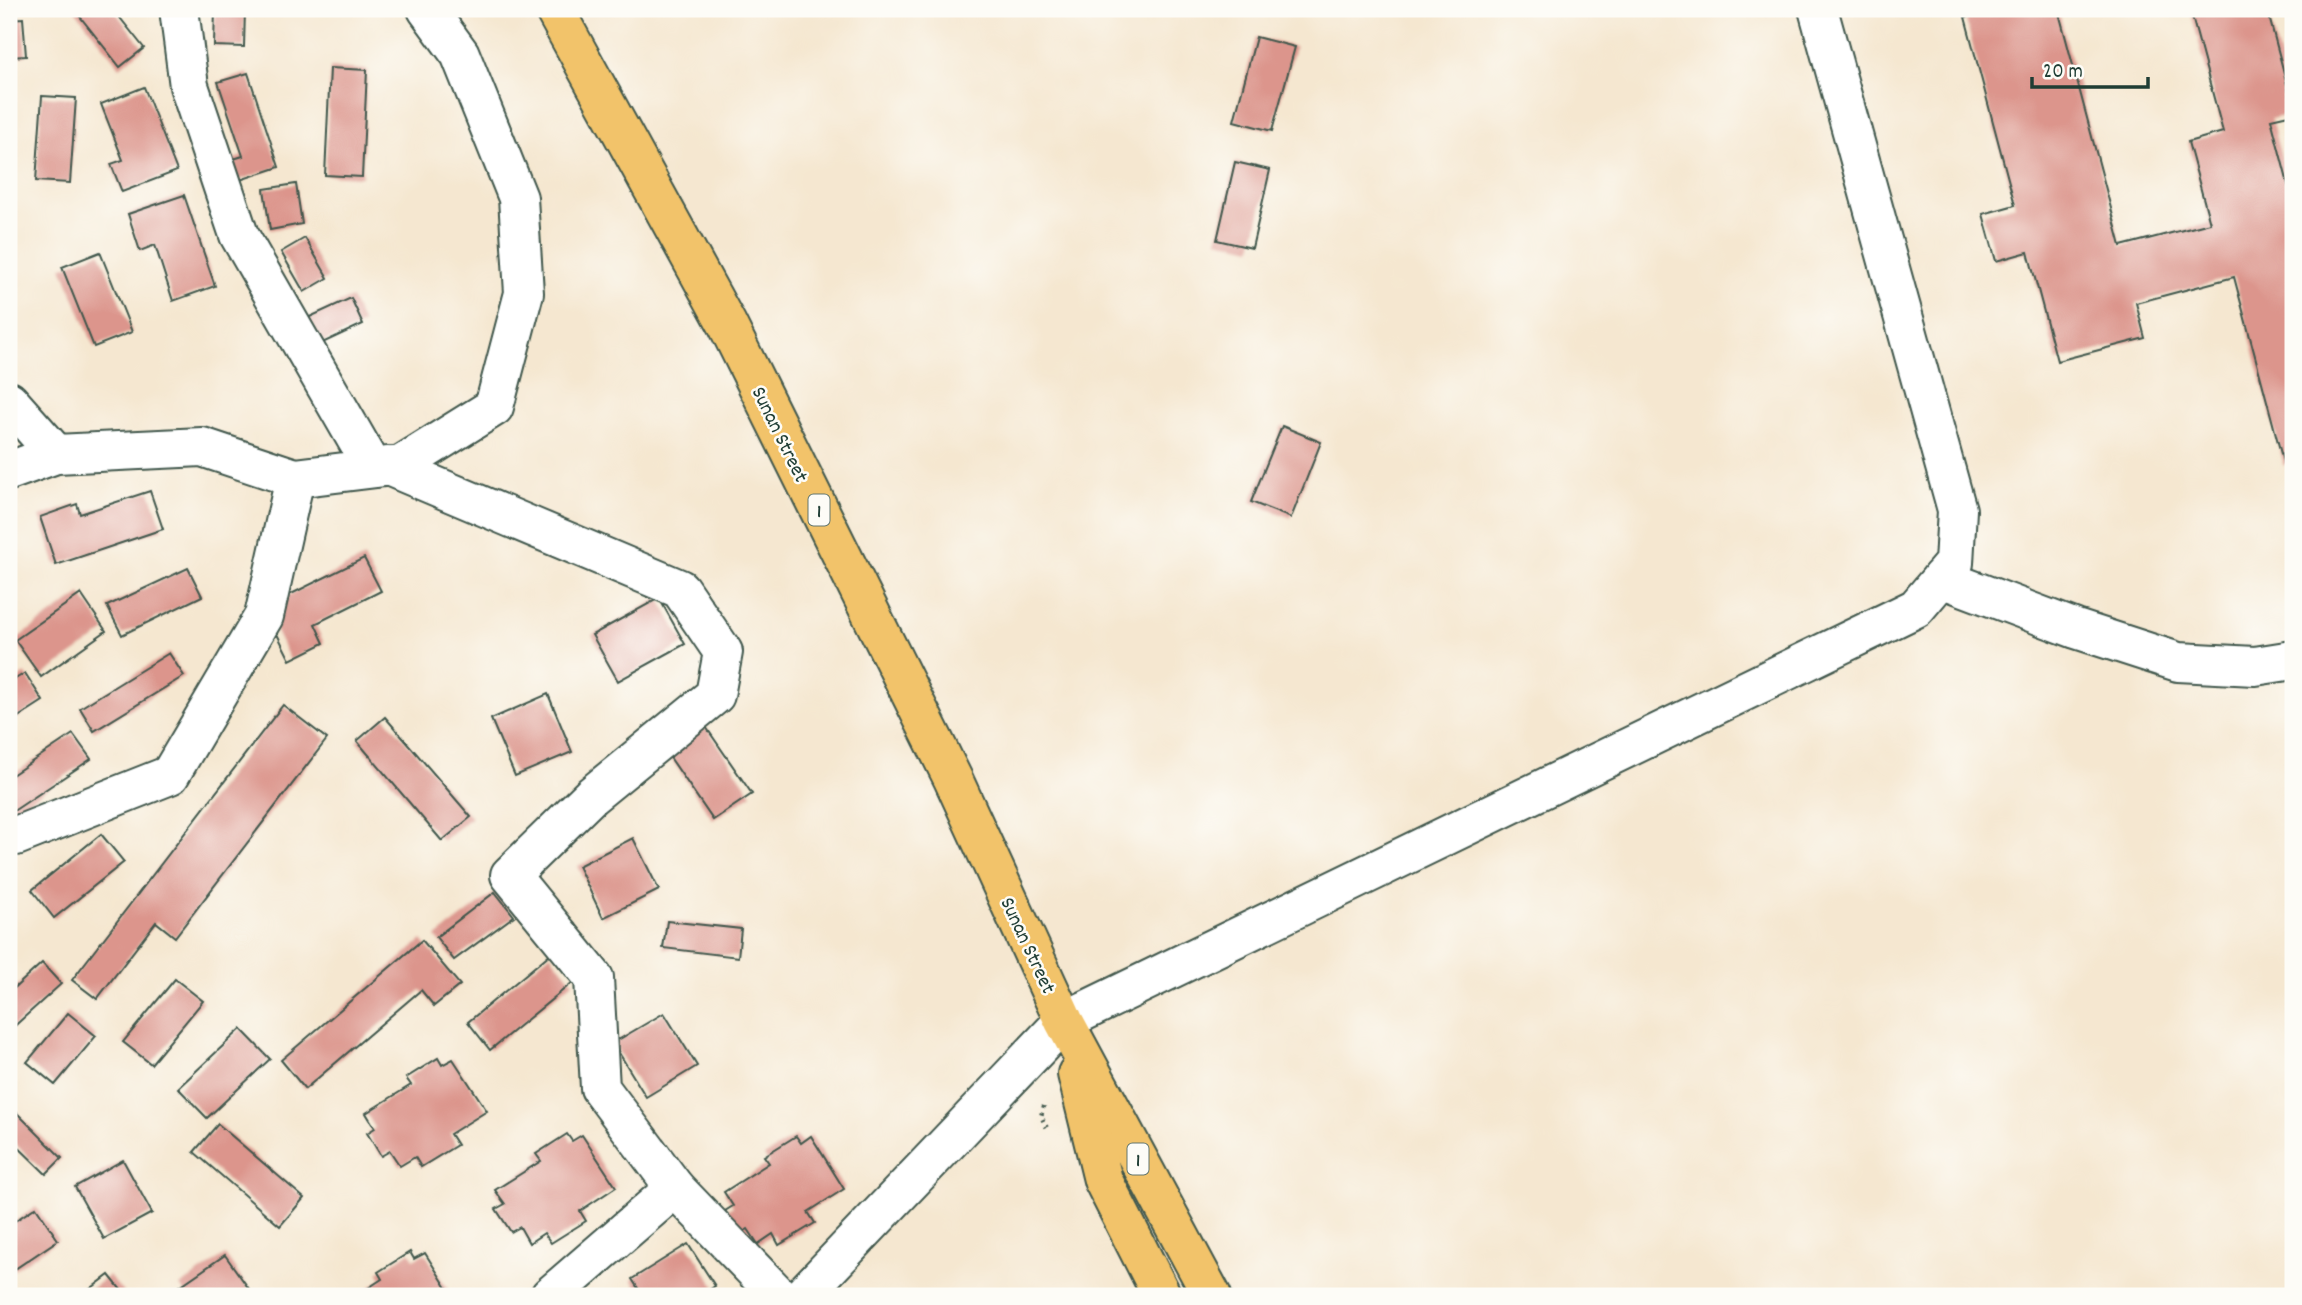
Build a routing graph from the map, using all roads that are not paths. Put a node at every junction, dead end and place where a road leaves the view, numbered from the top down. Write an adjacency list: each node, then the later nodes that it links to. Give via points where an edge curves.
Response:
1 (179, 9): 7 (street, via 189,86 239,235)
2 (427, 9): 7 (street, via 460,54 518,198 524,293 494,407 401,465)
3 (554, 9): 13 (main road, Sunan Street / 1, via 727,324 953,779)
4 (1818, 9): 10 (street, via 1956,510 1954,563)
5 (9, 401): 6 (street)
6 (56, 454): 8 (street); 9 (street, via 202,447)
7 (381, 467): 9 (street); 14 (street, via 680,589 723,652 715,695 591,796 510,874 594,978 600,1088)
8 (9, 471)
9 (295, 478): 12 (street, via 264,616 170,775)
10 (1941, 579): 11 (street, via 2178,662 2255,666); 13 (street, via 1916,608)
11 (2293, 660)
12 (16, 836)
13 (1064, 1021): 17 (street); 18 (main road, Sunan Street / 1, via 1103,1180); 19 (main road, Sunan Street / 1)
14 (675, 1188): 15 (street); 16 (street)
15 (550, 1296)
16 (779, 1296)
17 (802, 1296)
18 (1162, 1296)
19 (1212, 1296)

